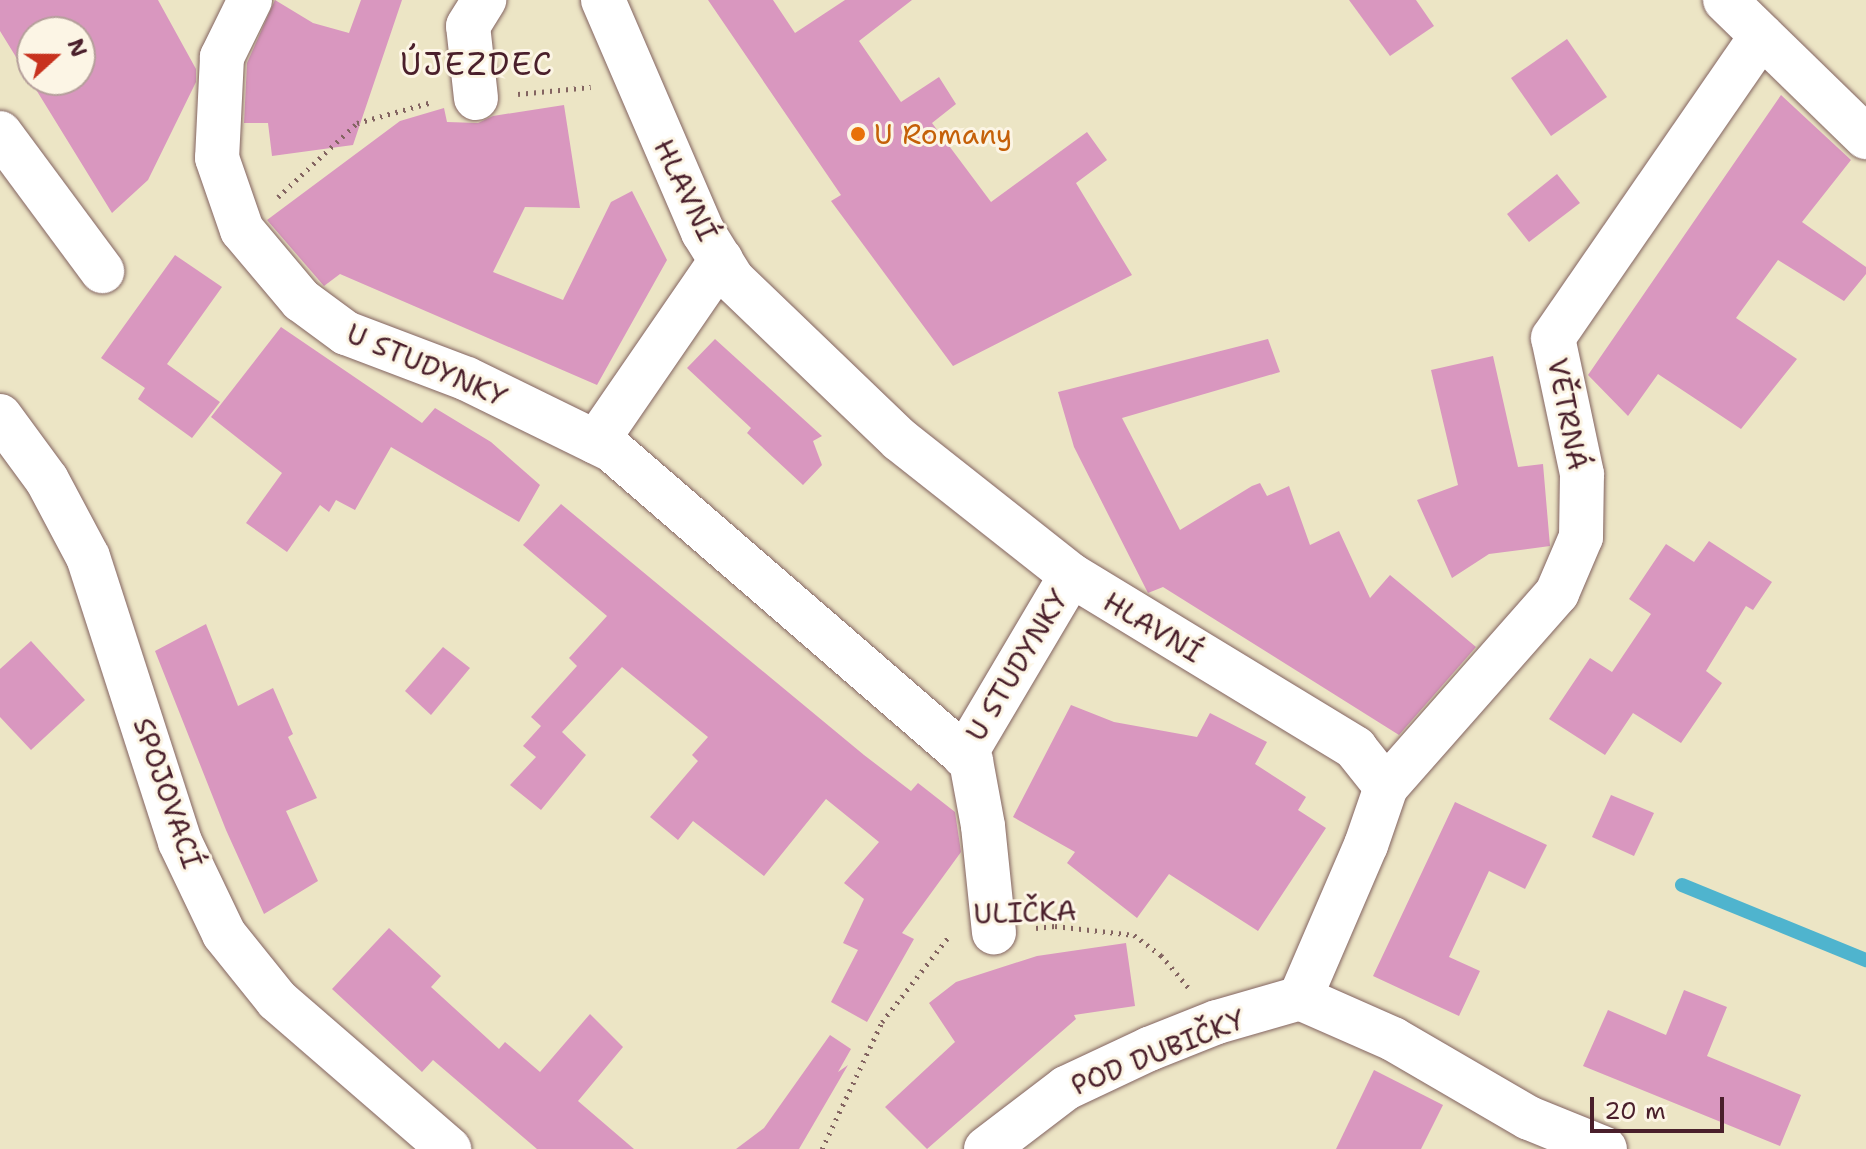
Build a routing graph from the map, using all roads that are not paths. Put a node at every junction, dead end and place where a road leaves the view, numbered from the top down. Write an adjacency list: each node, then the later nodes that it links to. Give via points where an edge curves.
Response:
1 (250, 0): 12 (street, U STUDYNKY, via 222,57 217,158 242,230 301,300 346,333 467,379)
2 (484, 0): 6 (street, via 468,26)
3 (603, 0): 9 (street, HLAVNÍ, via 703,232)
4 (1725, 0): 5 (street)
5 (1761, 36): 8 (street); 15 (street, VĚTRNÁ, via 1553,338 1582,474 1581,537 1557,593)
6 (476, 98)
7 (0, 133): 10 (street)
8 (1866, 137)
9 (721, 260): 12 (street); 13 (street, HLAVNÍ, via 733,280 900,440)
10 (102, 271)
11 (0, 416): 18 (street, SPOJOVACÍ, via 47,480 88,557 180,842 224,934 277,1000)
12 (596, 442): 14 (street, U STUDYNKY, via 612,450)
13 (1071, 575): 14 (street, U STUDYNKY); 15 (street, HLAVNÍ, via 1355,748)
14 (964, 756): 16 (street, U STUDYNKY, via 971,761 983,826)
15 (1386, 787): 17 (street)
16 (994, 932)
17 (1300, 998): 19 (street, POD DUBIČKY, via 1217,1022 1066,1088); 20 (street, via 1393,1039 1529,1118)
18 (449, 1149)
19 (986, 1149)
20 (1605, 1149)

